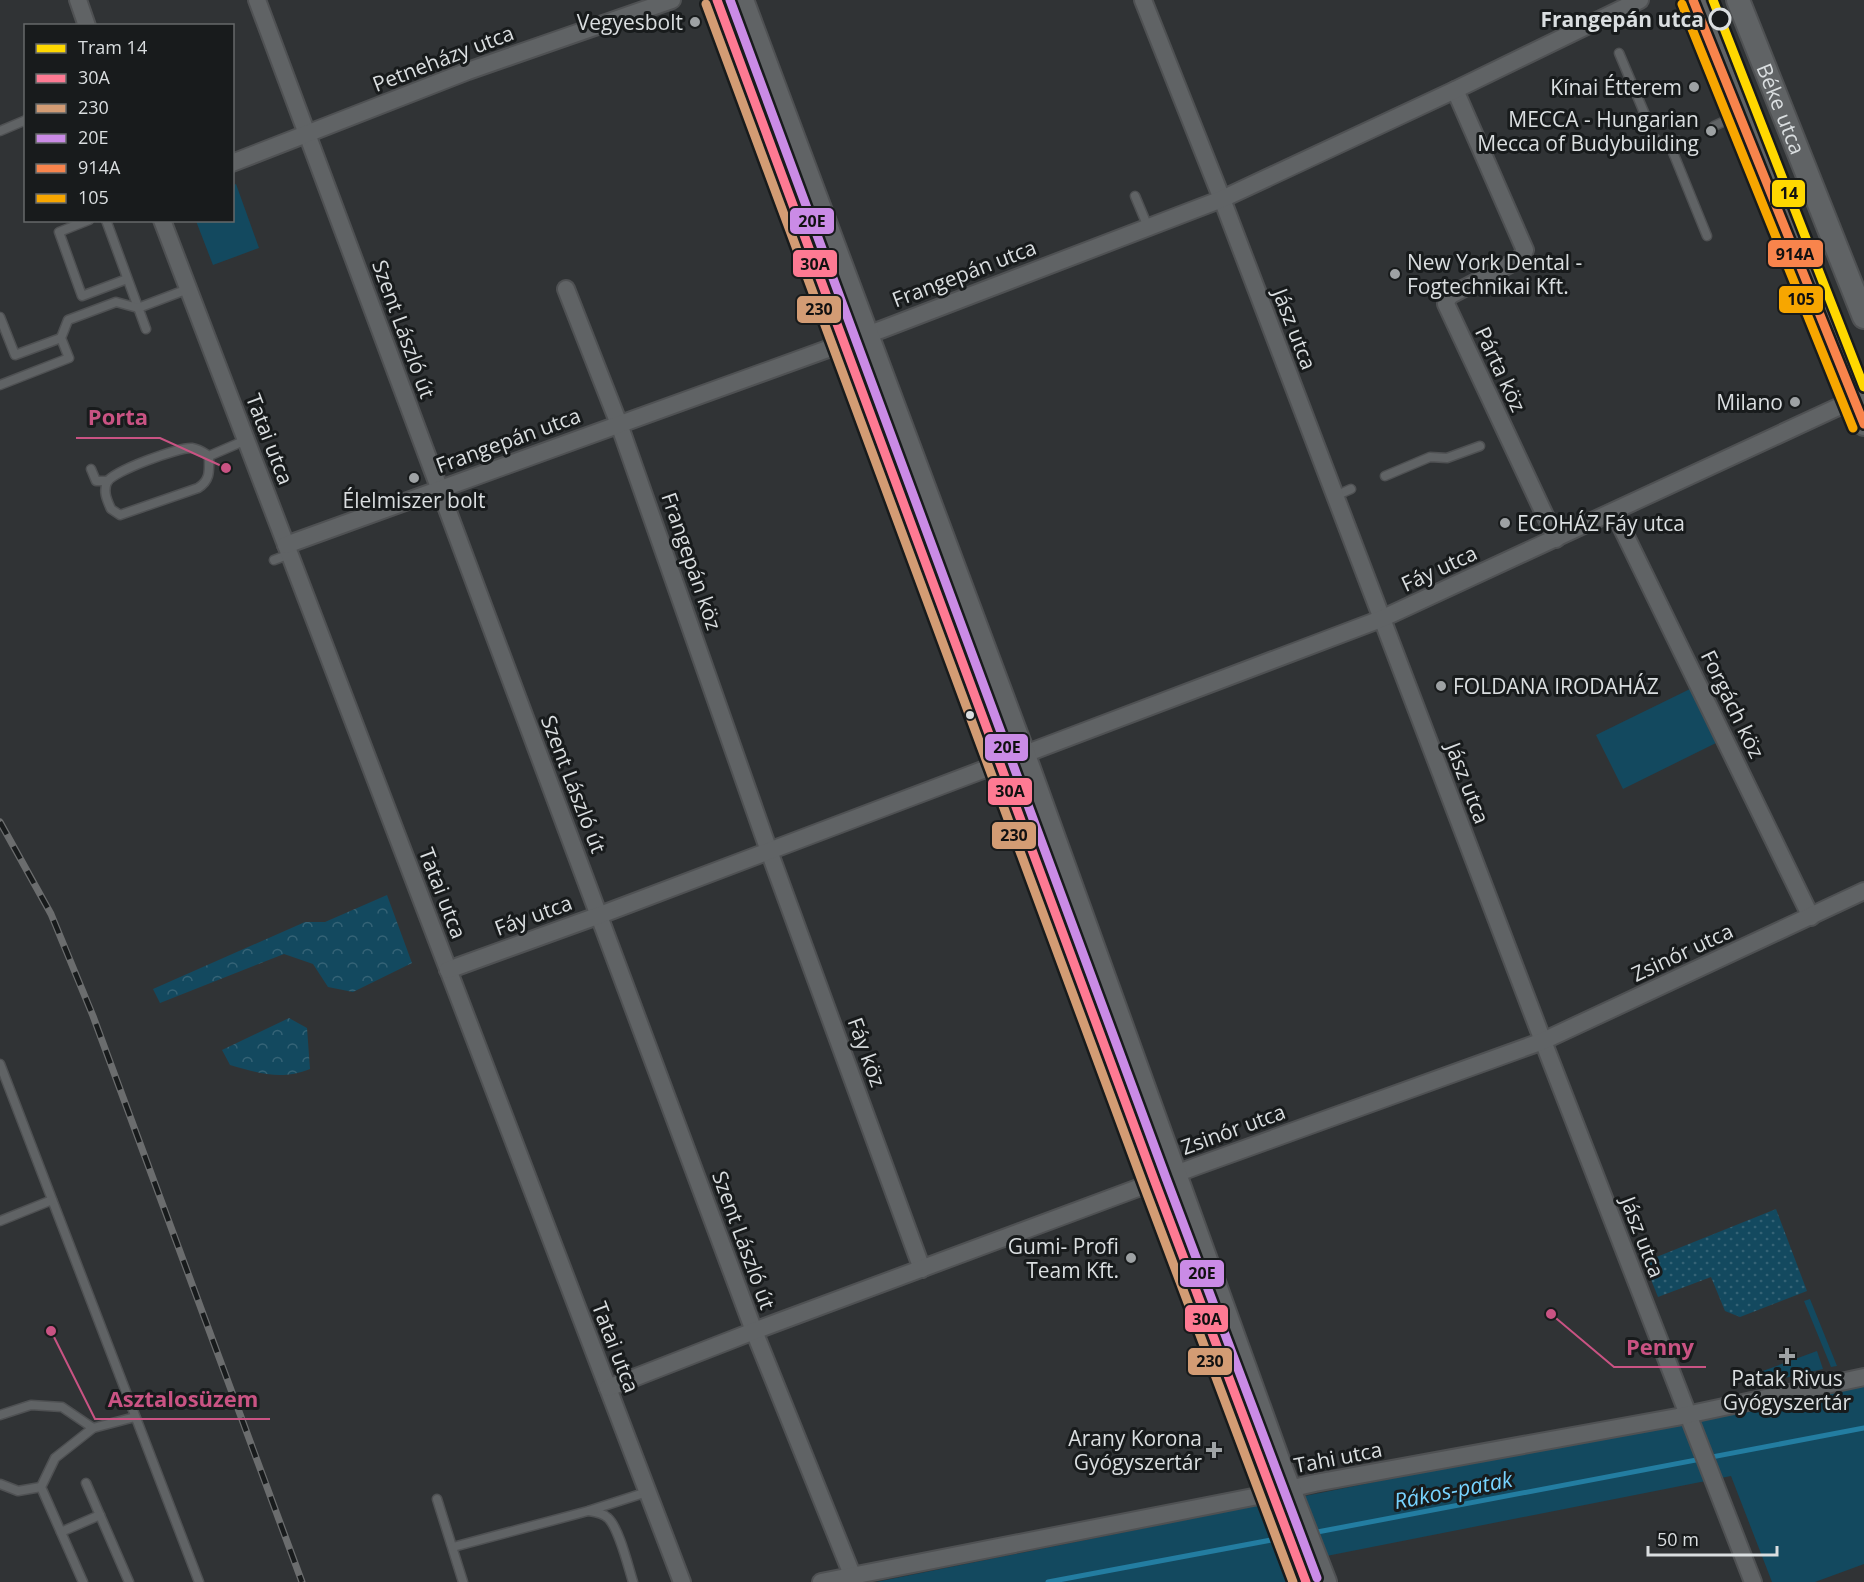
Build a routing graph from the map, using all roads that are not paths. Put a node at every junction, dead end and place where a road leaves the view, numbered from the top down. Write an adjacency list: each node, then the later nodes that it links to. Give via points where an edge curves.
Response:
1 (78, 0): 10 (street)
2 (257, 0): 18 (street, Szent László út)
3 (672, 0): 18 (street, Petneházy utca, via 468,71)
4 (717, 0): 39 (street)
5 (742, 0): 37 (street)
6 (1143, 0): 24 (street, Jász utca)
7 (1640, 0): 12 (street, Frangepán utca)
8 (1693, 0): 13 (street, Béke utca)
9 (1738, 0): 35 (street, Béke utca)
10 (86, 24)
11 (1619, 53): 14 (lane)
12 (1455, 90): 24 (street, Frangepán utca); 56 (street, Párta köz, via 1525,250 1520,260 1451,296 1446,304)
13 (1739, 115): 16 (lane); 41 (street, Béke utca)
14 (1646, 117)
15 (24, 121): 17 (lane)
16 (1713, 126)
17 (0, 131)
18 (308, 134): 22 (street, Petneházy utca); 51 (street, Szent László út)
19 (1656, 139): 21 (lane, via 1660,146)
20 (1678, 141): 21 (lane)
21 (1670, 145): 29 (lane)
22 (234, 162)
23 (1135, 196): 28 (lane)
24 (1222, 199): 28 (street, Frangepán utca); 52 (street, Jász utca)
25 (84, 222): 30 (lane, via 59,232 82,296)
26 (107, 222): 30 (lane)
27 (163, 222): 31 (street, Tatai utca)
28 (1148, 227): 37 (street, Frangepán utca)
29 (1707, 236)
30 (127, 279): 33 (lane)
31 (188, 289): 33 (lane); 44 (street, Tatai utca)
32 (566, 289): 42 (street, Frangepán köz)
33 (138, 308): 36 (lane); 38 (lane, via 116,302 68,320)
34 (0, 317): 38 (lane, via 15,355)
35 (1864, 317)
36 (146, 329)
37 (866, 335): 39 (street, Frangepán utca); 54 (street)
38 (61, 338): 40 (lane, via 69,358)
39 (844, 342): 42 (street, Frangepán utca); 55 (street)
40 (0, 385)
41 (1859, 397): 43 (street, Béke utca); 53 (street, Fáy utca)
42 (619, 424): 51 (street, Frangepán utca); 61 (street, Frangepán köz)
43 (1864, 424)
44 (246, 440): 46 (lane); 57 (street, Tatai utca)
45 (1480, 446): 48 (lane, via 1447,458 1430,457)
46 (209, 456): 49 (lane, via 190,448 119,471); 49 (lane, via 205,484 120,514 111,509 105,493)
47 (91, 469): 49 (lane, via 96,481)
48 (1385, 476)
49 (108, 481)
50 (1351, 489): 52 (lane)
51 (439, 490): 57 (street, Frangepán utca); 63 (street, Szent László út)
52 (1335, 496): 58 (street, Jász utca)
53 (1614, 512): 56 (street, Fáy utca); 64 (street, Forgách köz)
54 (934, 515): 55 (street); 59 (street)
55 (912, 523): 60 (street)
56 (1556, 539): 58 (street, Fáy utca)
57 (283, 553): 65 (street, Tatai utca)
58 (1381, 619): 59 (street, Fáy utca); 66 (street, Jász utca)
59 (1024, 755): 60 (street, Fáy utca); 68 (street)
60 (1000, 764): 61 (street, Fáy utca); 69 (street)
61 (769, 851): 63 (street, Fáy utca); 72 (street, Fáy köz)
62 (1864, 891): 64 (street, Zsinór utca)
63 (600, 915): 65 (street, Fáy utca); 73 (street, Szent László út)
64 (1811, 917): 66 (street, Zsinór utca)
65 (448, 970): 75 (street, Tatai utca)
66 (1543, 1041): 68 (street, Zsinór utca); 78 (street, Jász utca)
67 (0, 1065): 70 (lane)
68 (1176, 1174): 69 (street, Zsinór utca); 85 (street)
69 (1155, 1182): 72 (street, Zsinór utca); 85 (street)
70 (52, 1200): 71 (lane); 77 (lane)
71 (0, 1221)
72 (922, 1269): 73 (street, Zsinór utca)
73 (754, 1331): 75 (street, Zsinór utca); 91 (street, Szent László út)
74 (1864, 1377): 78 (street, Tahi utca)
75 (608, 1388): 83 (street, Tatai utca)
76 (0, 1414): 79 (lane, via 31,1405 62,1407)
77 (135, 1417): 79 (lane); 94 (lane)
78 (1689, 1420): 85 (street, Tahi utca); 99 (street, Jász utca)
79 (93, 1428): 82 (lane, via 55,1458)
80 (86, 1483): 87 (lane)
81 (0, 1484): 82 (lane, via 18,1491)
82 (41, 1487): 88 (lane)
83 (647, 1492): 86 (lane); 97 (street, Tatai utca)
84 (437, 1499): 89 (lane)
85 (1285, 1499): 90 (street); 91 (street, Tahi utca)
86 (588, 1511): 89 (lane); 96 (lane, via 610,1520 616,1529)
87 (100, 1515): 88 (lane); 93 (lane)
88 (61, 1532): 92 (lane)
89 (453, 1547): 95 (lane)
90 (1313, 1575)
91 (853, 1579): 98 (street, Tahi utca)
92 (83, 1582)
93 (129, 1582)
94 (199, 1582)
95 (463, 1582)
96 (633, 1582)
97 (681, 1582)
98 (821, 1582)
99 (1753, 1582)

